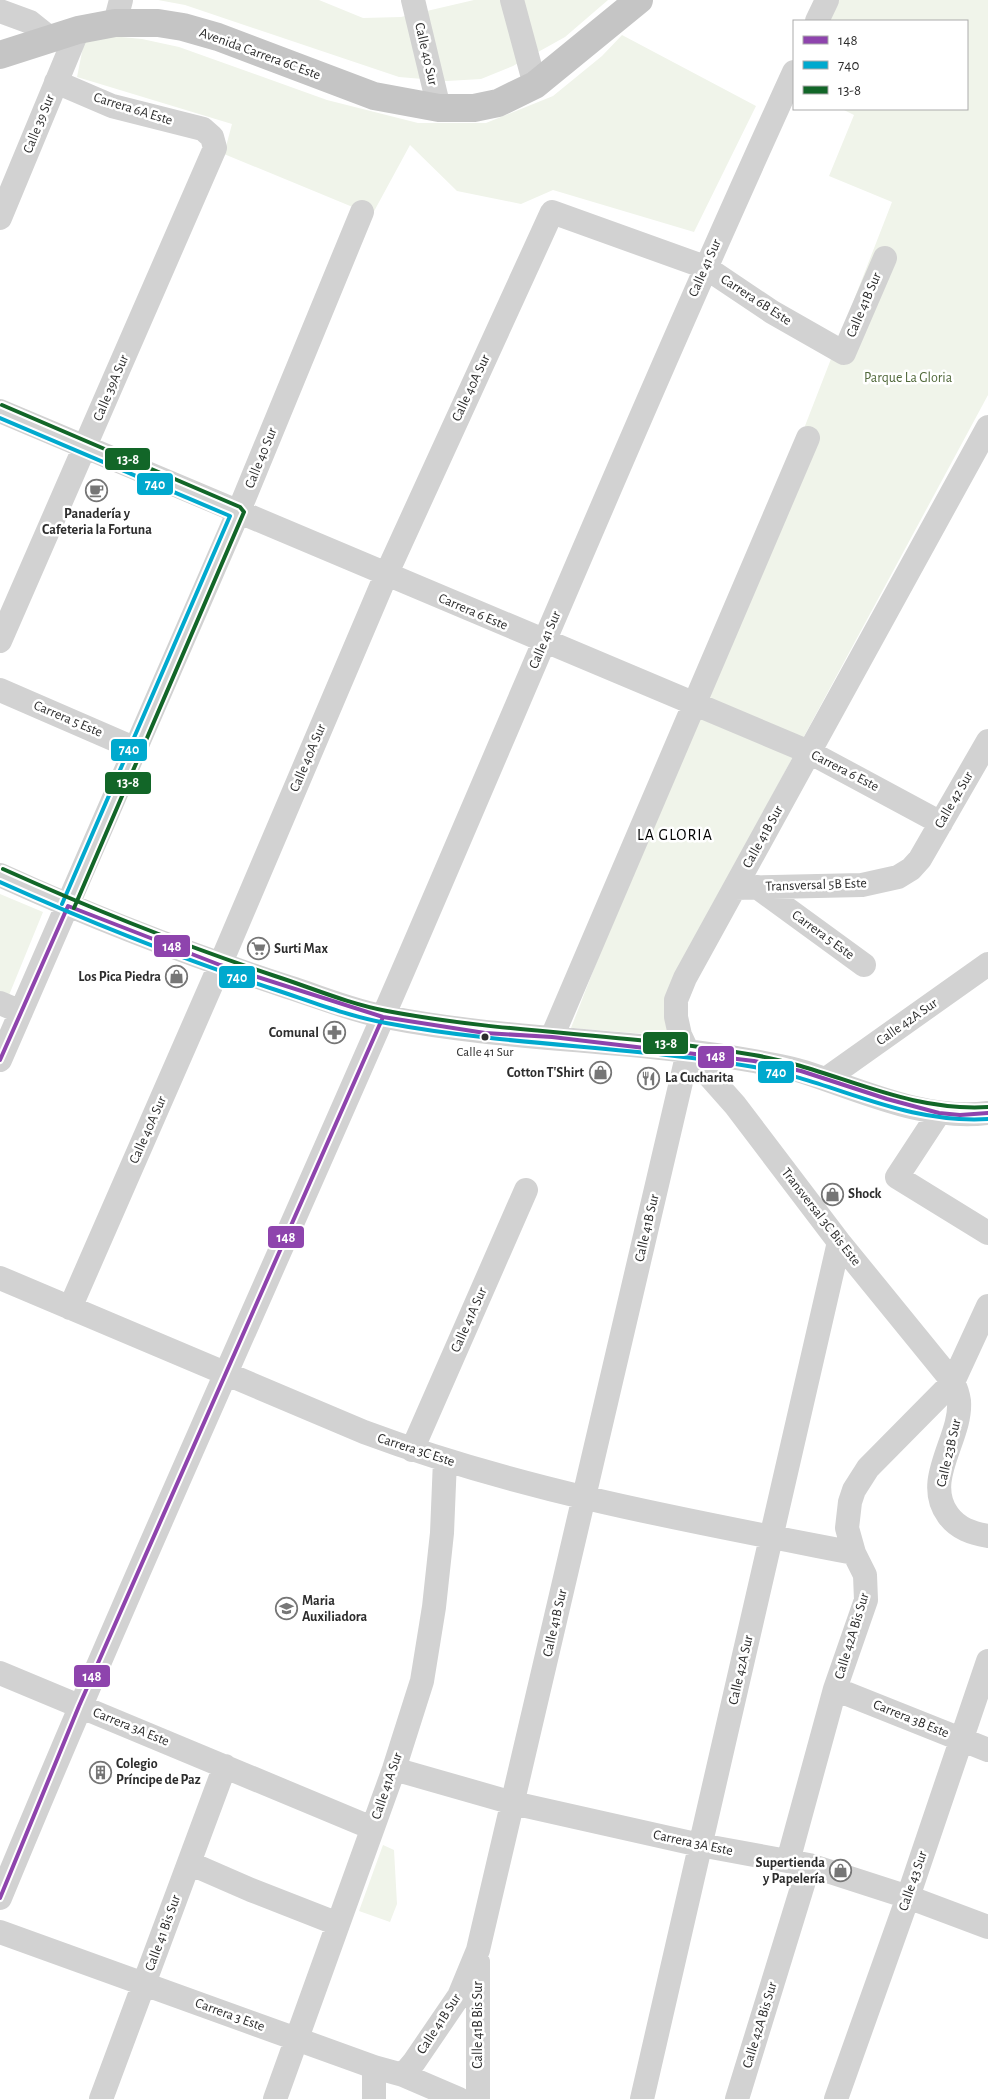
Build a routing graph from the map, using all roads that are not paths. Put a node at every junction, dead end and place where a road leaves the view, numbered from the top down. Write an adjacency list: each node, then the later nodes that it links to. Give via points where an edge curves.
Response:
1 (413, 0): 14 (street, Calle 40 Sur)
2 (512, 0): 13 (street)
3 (827, 0): 7 (street)
4 (628, 4): 13 (main road, Avenida Carrera 6C Este)
5 (0, 11): 9 (street, via 30,22)
6 (118, 11): 8 (main road, Avenida Carrera 6C Este); 14 (main road, Avenida Carrera 6C Este, via 218,37 374,96)
7 (817, 20)
8 (78, 30): 9 (main road, Avenida Carrera 6C Este); 12 (street, Calle 39 Sur)
9 (50, 38): 10 (main road, Avenida Carrera 6C Este)
10 (0, 55)
11 (793, 74): 20 (street, Calle 41 Sur)
12 (56, 82): 15 (street, Carrera 6A Este, via 112,106 202,129); 18 (street, Calle 39 Sur)
13 (535, 85): 14 (main road, Avenida Carrera 6C Este, via 498,103 474,108)
14 (439, 108)
15 (210, 134): 25 (street, Calle 39A Sur, via 214,151)
16 (362, 212): 26 (street, Calle 40 Sur)
17 (552, 212): 20 (street, Carrera 6B Este); 27 (street, Calle 40A Sur)
18 (0, 218)
19 (884, 258): 21 (street, Calle 41B Sur)
20 (705, 267): 21 (street, Carrera 6B Este, via 772,312); 29 (street, Calle 41 Sur)
21 (844, 353)
22 (0, 411): 25 (street, Carrera 6 Este)
23 (988, 428): 34 (street, Calle 41B Sur)
24 (808, 438): 31 (street)
25 (86, 448): 26 (street, Carrera 6 Este); 28 (street, Calle 39A Sur)
26 (238, 513): 27 (street, Carrera 6 Este); 33 (street, Calle 40 Sur)
27 (386, 575): 29 (street, Carrera 6 Este); 42 (street, Calle 40A Sur)
28 (0, 641)
29 (544, 642): 31 (street, Carrera 6 Este); 45 (street, Calle 41 Sur)
30 (0, 690): 33 (street, Carrera 5 Este)
31 (694, 704): 34 (street, Carrera 6 Este); 46 (street)
32 (988, 741): 35 (street, Calle 42 Sur)
33 (136, 749): 40 (street, Calle 40 Sur)
34 (809, 752): 36 (street, Carrera 6 Este); 39 (street, Calle 41B Sur)
35 (982, 764): 36 (street, Calle 42 Sur)
36 (941, 823): 37 (street, Calle 42 Sur)
37 (920, 859): 39 (street, Transversal 5B Este, via 912,869 898,877 862,885)
38 (0, 875): 40 (street)
39 (746, 887): 43 (street, Carrera 5 Este); 47 (street, Calle 41B Sur, via 684,978 676,1000 680,1035)
40 (68, 906): 42 (street); 44 (street, Calle 40 Sur)
41 (988, 964): 49 (street, Calle 42A Sur)
42 (220, 965): 45 (street); 57 (street, Calle 40A Sur)
43 (864, 965)
44 (10, 1008): 48 (street, Calle 40 Sur)
45 (382, 1017): 46 (street, via 485,1033); 58 (street, Calle 41 Sur)
46 (552, 1037): 47 (street)
47 (688, 1052): 49 (street, via 754,1061); 54 (street, Transversal 3C Bis Este, via 735,1105); 62 (street, Calle 41B Sur)
48 (0, 1060)
49 (826, 1079): 50 (street)
50 (939, 1113): 51 (street); 53 (street, via 897,1177)
51 (988, 1113)
52 (526, 1190): 60 (street, Calle 41A Sur)
53 (988, 1233)
54 (839, 1242): 59 (street, Transversal 3C Bis Este); 64 (street, Calle 42A Sur)
55 (0, 1278): 57 (street, Carrera 3C Este)
56 (988, 1306): 59 (street, Calle 42A Bis Sur)
57 (70, 1308): 58 (street, Carrera 3C Este)
58 (226, 1374): 60 (street, Carrera 3C Este); 69 (street, Calle 41 Sur)
59 (953, 1382): 63 (street, Calle 23B Sur, via 958,1407 939,1484 944,1508 953,1521 966,1530); 65 (street, Calle 42A Bis Sur, via 860,1478 847,1515)
60 (412, 1450): 61 (street, Carrera 3C Este)
61 (445, 1460): 62 (street, Carrera 3C Este); 73 (street, Calle 41A Sur, via 442,1533 422,1681)
62 (585, 1498): 64 (street, Carrera 3C Este); 74 (street, Calle 41B Sur)
63 (988, 1536)
64 (772, 1537): 65 (street, Carrera 3C Este); 76 (street, Calle 42A Sur)
65 (854, 1553): 68 (street, Calle 42A Bis Sur, via 865,1576 866,1600)
66 (988, 1661): 70 (street, Calle 43 Sur)
67 (0, 1673): 69 (street, Carrera 3A Este)
68 (835, 1689): 70 (street, Carrera 3B Este); 78 (street, Calle 42A Bis Sur)
69 (80, 1706): 72 (street, Carrera 3A Este); 80 (street, Calle 41 Sur)
70 (960, 1739): 71 (street, Carrera 3B Este); 79 (street, Calle 43 Sur)
71 (988, 1750)
72 (225, 1766): 75 (street, Carrera 3A Este); 77 (street, Calle 41 Bis Sur)
73 (394, 1769): 74 (street, Carrera 3A Este); 75 (street, Calle 41A Sur)
74 (514, 1802): 76 (street, Carrera 3A Este); 84 (street, Calle 41B Sur)
75 (372, 1828): 81 (street, Calle 41A Sur)
76 (700, 1845): 78 (street, Carrera 3A Este); 94 (street, Calle 42A Sur)
77 (189, 1863): 81 (street); 85 (street, Calle 41 Bis Sur)
78 (798, 1863): 79 (street, Carrera 3A Este); 95 (street, Calle 42A Bis Sur)
79 (908, 1897): 82 (street, Carrera 3A Este); 96 (street, Calle 43 Sur)
80 (0, 1898)
81 (338, 1924): 86 (street, Calle 41A Sur)
82 (988, 1927)
83 (0, 1932): 85 (street, Carrera 3 Este)
84 (478, 1950): 88 (street, Calle 41B Sur, via 459,1996); 93 (street, Calle 41B Bis Sur)
85 (144, 1984): 86 (street, Carrera 3 Este); 89 (street, Calle 41 Bis Sur)
86 (296, 2038): 87 (street, Carrera 3 Este); 90 (street, Calle 41A Sur)
87 (374, 2067): 88 (street, Carrera 3 Este); 91 (street)
88 (403, 2075): 92 (street, Carrera 3 Este)
89 (101, 2099)
90 (275, 2099)
91 (374, 2099)
92 (459, 2099)
93 (478, 2099)
94 (642, 2099)
95 (737, 2099)
96 (836, 2099)

